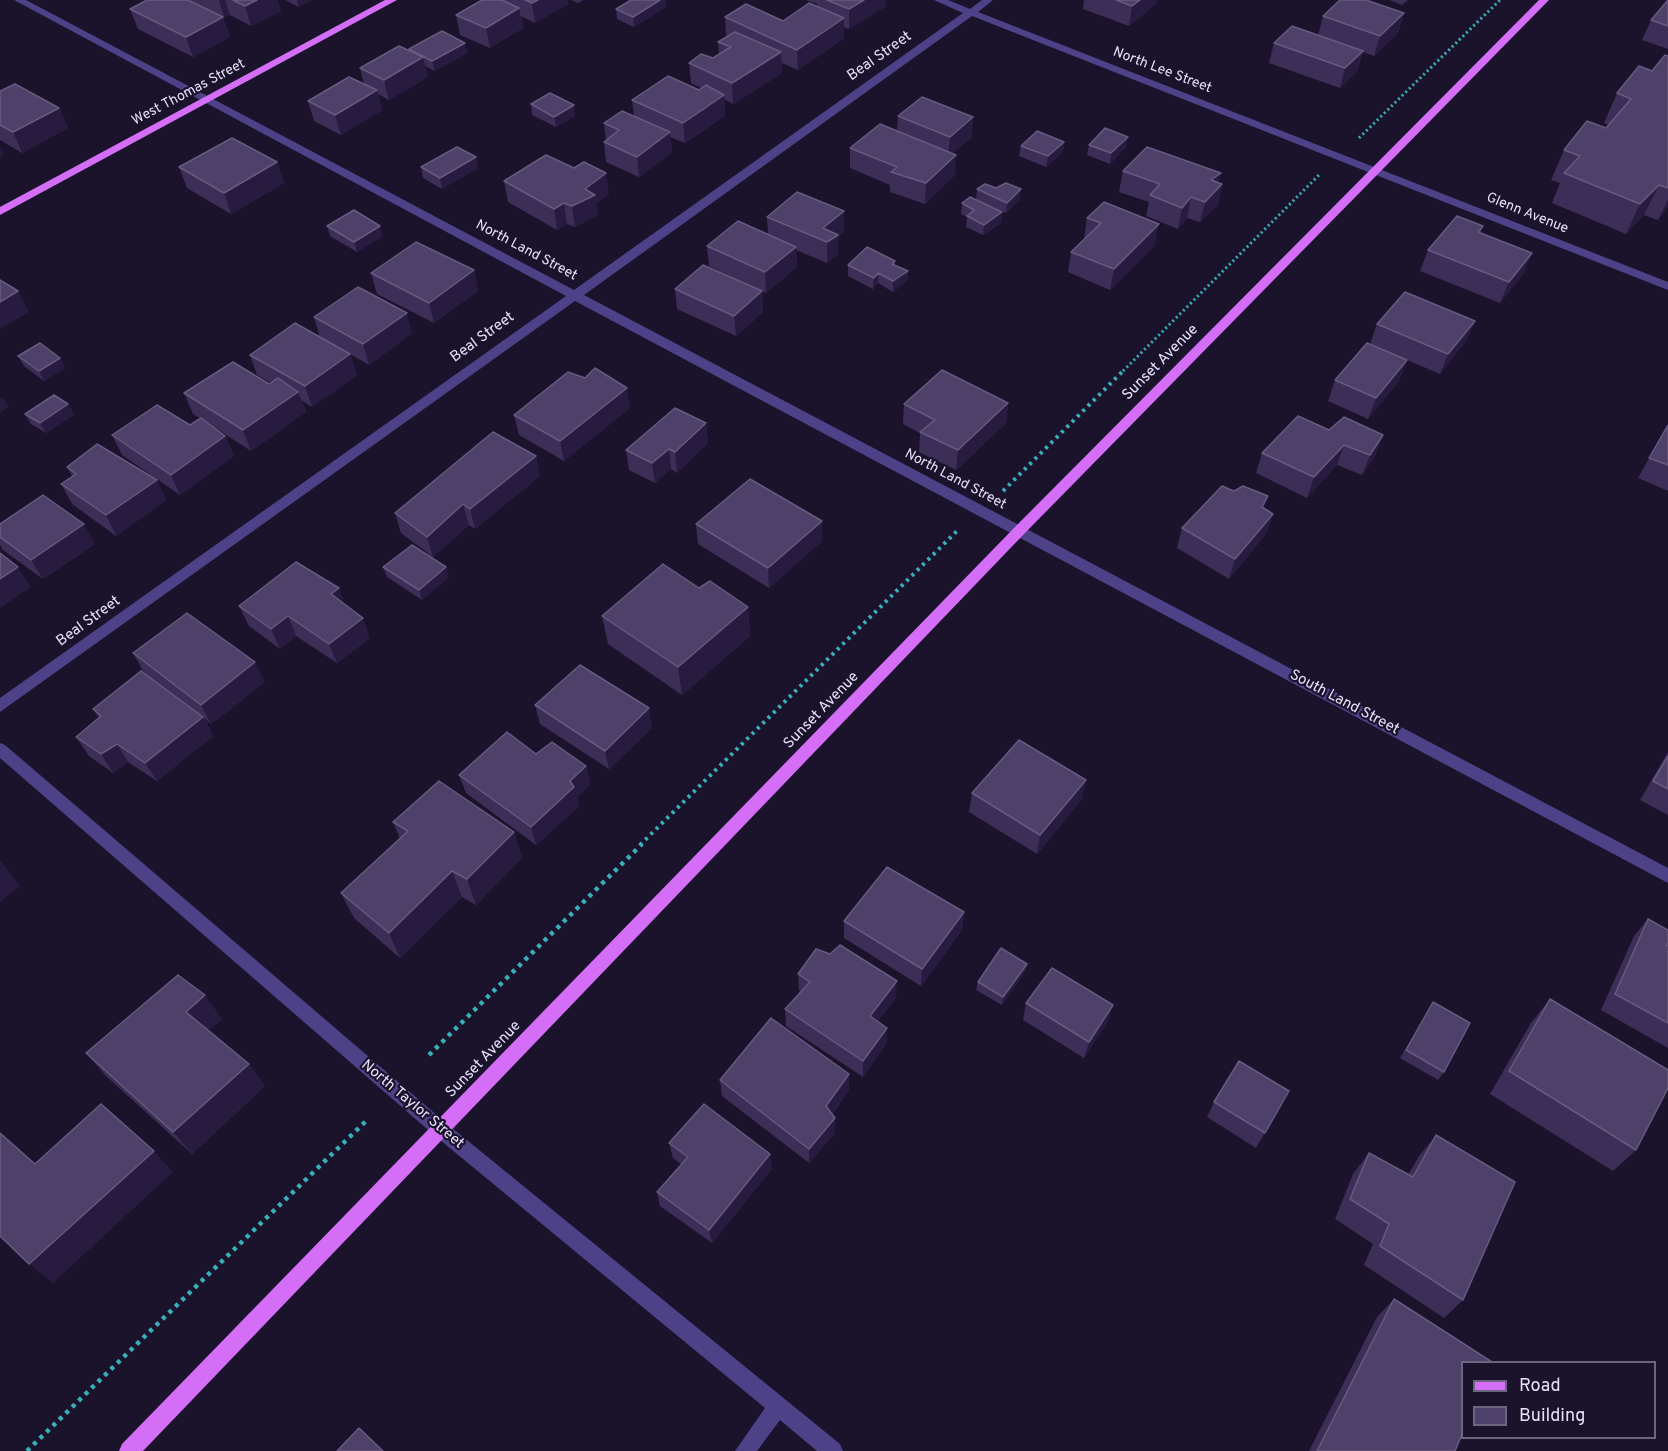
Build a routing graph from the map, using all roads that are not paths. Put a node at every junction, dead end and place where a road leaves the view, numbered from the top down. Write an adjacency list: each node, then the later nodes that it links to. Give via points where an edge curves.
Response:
1 (19, 0): 7 (street, North Land Street)
2 (392, 0): 7 (main road, West Thomas Street)
3 (939, 0): 6 (street, North Lee Street)
4 (988, 0): 6 (street, Beal Street)
5 (1544, 0): 8 (main road, Sunset Avenue)
6 (970, 12): 8 (street, North Lee Street); 11 (street, Beal Street)
7 (207, 100): 9 (main road, West Thomas Street); 11 (street, North Land Street)
8 (1374, 170): 10 (street, Glenn Avenue); 12 (main road, Sunset Avenue)
9 (0, 212)
10 (1668, 286)
11 (574, 293): 12 (street, North Land Street); 13 (street, Beal Street)
12 (1019, 531): 15 (street, South Land Street); 16 (main road, Sunset Avenue)
13 (0, 706)
14 (0, 749): 16 (street, North Taylor Street)
15 (1668, 876)
16 (440, 1129): 17 (street, North Taylor Street); 18 (main road, Sunset Avenue)
17 (778, 1406): 19 (street); 20 (street, North Taylor Street)
18 (129, 1451)
19 (746, 1451)
20 (833, 1451)

